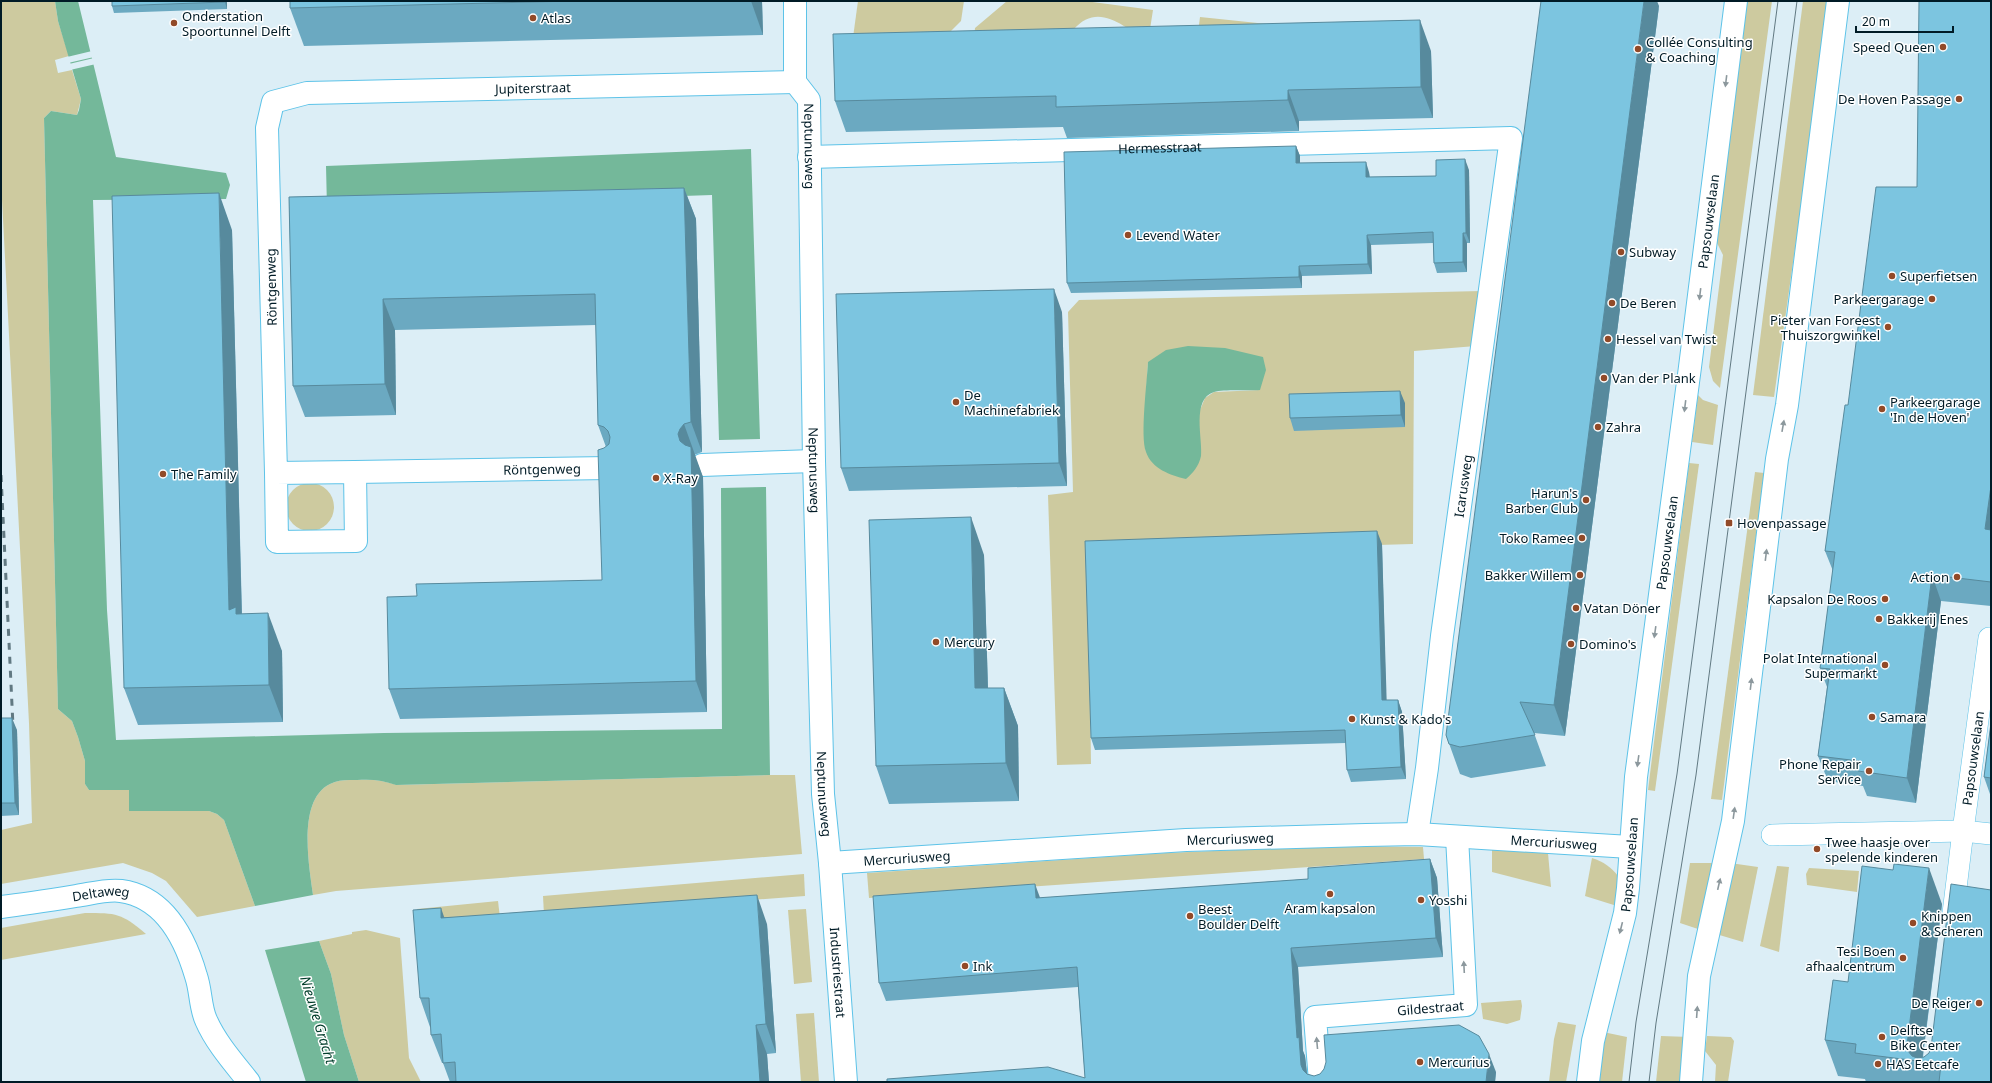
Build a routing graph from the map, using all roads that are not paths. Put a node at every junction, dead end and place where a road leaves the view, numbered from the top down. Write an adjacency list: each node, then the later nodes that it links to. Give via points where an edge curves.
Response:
1 (795, 1): 4 (street)
2 (1736, 1): 19 (street, Papsouwselaan, one-way to 19, via 1636,777)
3 (1838, 1): 27 (street, one-way to 3, via 1699,976 1733,821 1741,764 1777,458 1787,405)
4 (795, 82): 5 (street, Jupiterstraat, via 308,93); 7 (street, Neptunusweg, via 809,100)
5 (273, 102): 12 (street, Röntgenweg, via 268,128)
6 (1511, 138): 7 (street, Hermesstraat); 15 (street, Icarusweg)
7 (809, 157): 8 (street, Neptunusweg)
8 (814, 461): 9 (street); 20 (street, Neptunusweg, via 823,794)
9 (702, 465)
10 (609, 468): 11 (street, Röntgenweg)
11 (355, 472): 12 (street, Röntgenweg); 12 (street, Röntgenweg, via 356,541 278,542)
12 (276, 473)
13 (1989, 638): 14 (street, Papsouwselaan)
14 (1963, 831): 16 (street); 17 (street); 22 (street, Papsouwselaan)
15 (1417, 834): 18 (street, Mercuriusweg); 20 (street, Mercuriusweg, via 1186,840)
16 (1991, 834)
17 (1772, 835)
18 (1457, 837): 19 (street, Mercuriusweg); 25 (street, Gildestraat, one-way to 18, via 1315,1017 1466,1006)
19 (1630, 847): 26 (street, Papsouwselaan, one-way to 26, via 1625,913 1593,1041)
20 (830, 863): 24 (street, Industriestraat)
21 (1, 908): 23 (street, Deltaweg, via 119,891 141,895 163,910 176,929 196,976 206,1020 231,1060)
22 (1951, 932)
23 (249, 1082)
24 (846, 1082)
25 (1320, 1082)
26 (1588, 1082)
27 (1691, 1082)

